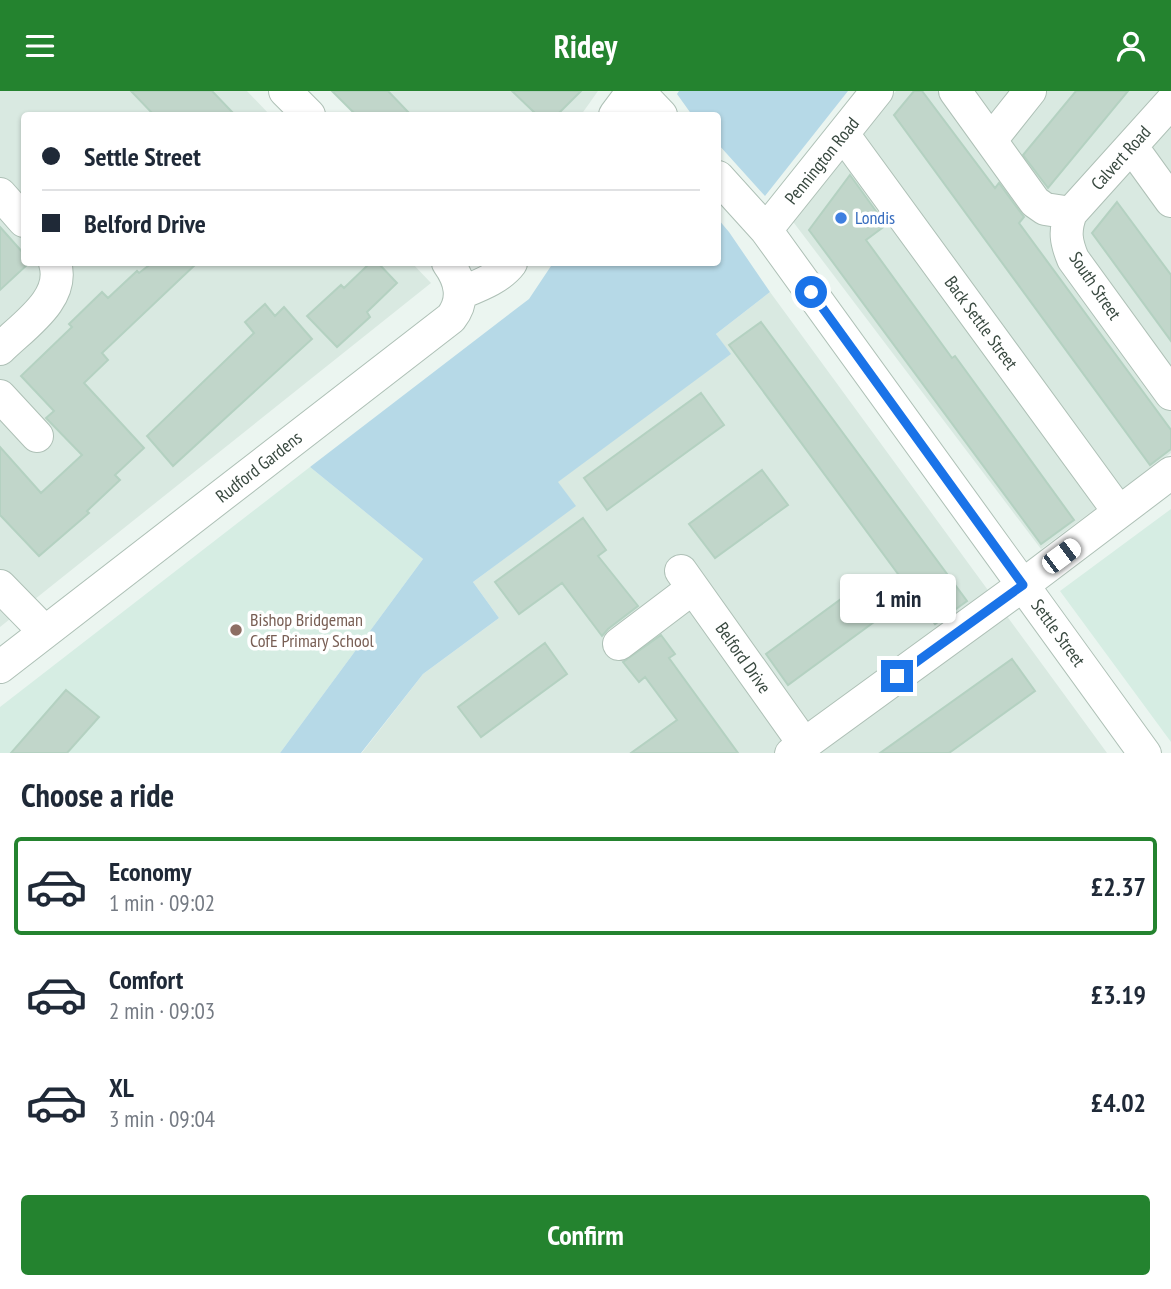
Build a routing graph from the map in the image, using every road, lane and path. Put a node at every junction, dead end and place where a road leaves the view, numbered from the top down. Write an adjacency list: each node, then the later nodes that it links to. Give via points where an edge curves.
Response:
1 (285, 91): 7 (street)
2 (877, 91): 9 (street, Pennington Road)
3 (955, 91): 10 (street)
4 (1030, 91): 10 (street)
5 (646, 99): 8 (street)
6 (1171, 102): 11 (street, Calvert Road)
7 (306, 112)
8 (621, 112)
9 (844, 134): 17 (street, Pennington Road); 27 (street, Back Settle Street)
10 (991, 140): 15 (street, via 1035,202 1045,209)
11 (1132, 147): 14 (street); 15 (street, Calvert Road)
12 (721, 180): 17 (street, Settle Street)
13 (0, 194): 16 (street)
14 (1171, 201)
15 (1071, 213): 23 (street, South Street, via 1066,243 1073,259)
16 (21, 218)
17 (758, 222): 28 (street, Settle Street)
18 (56, 266): 22 (street, via 58,281 53,295)
19 (450, 266): 21 (street)
20 (507, 266): 21 (street)
21 (461, 293): 30 (street, Rudford Gardens, via 451,318)
22 (0, 349)
23 (1171, 394)
24 (0, 396): 25 (street)
25 (37, 436)
26 (1171, 473): 27 (street, Belford Drive)
27 (1119, 512): 28 (street, Belford Drive)
28 (1023, 585): 33 (street, Belford Drive); 34 (street, Settle Street)
29 (0, 586): 30 (street)
30 (46, 632): 32 (street, Rudford Gardens)
31 (619, 644): 33 (street, Belford Drive, via 687,579)
32 (0, 667)
33 (809, 747)
34 (1144, 753)

